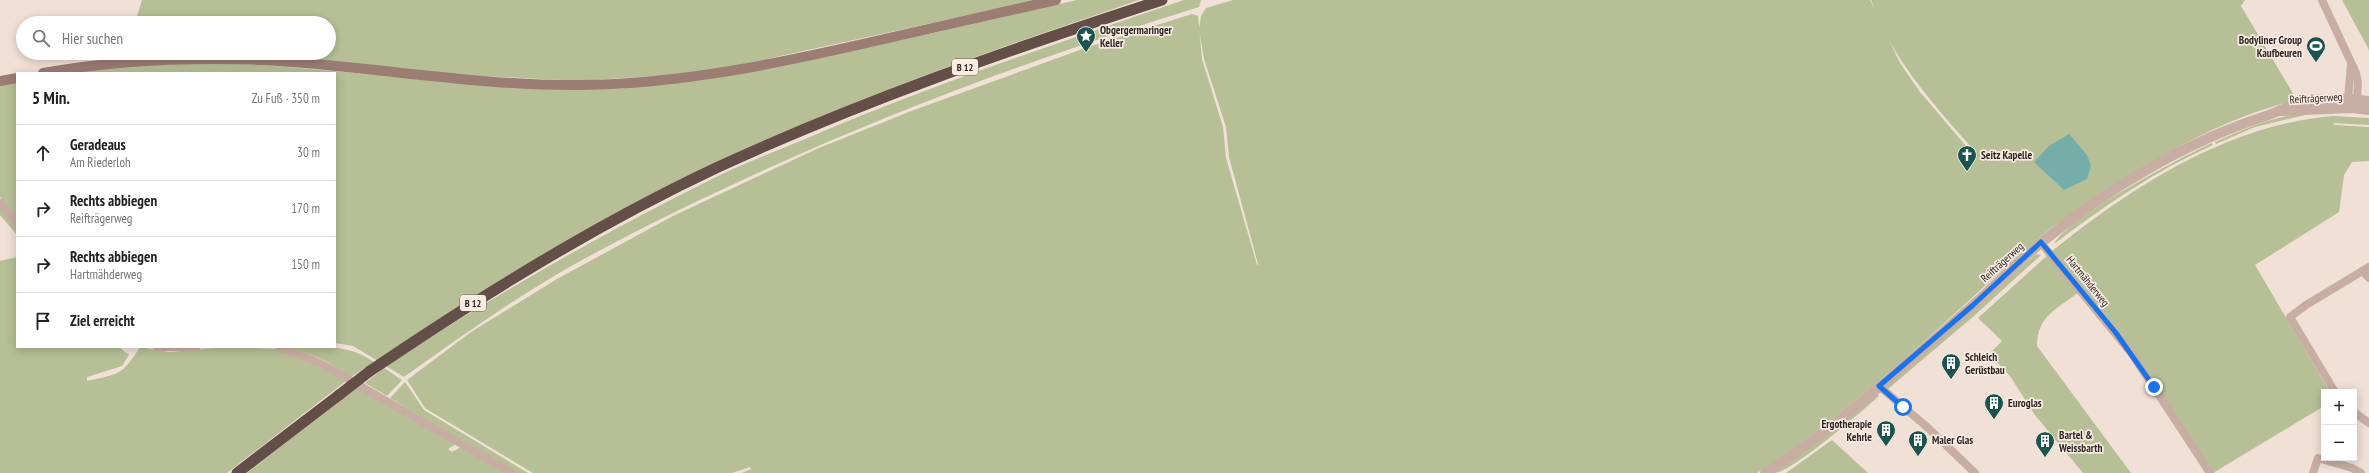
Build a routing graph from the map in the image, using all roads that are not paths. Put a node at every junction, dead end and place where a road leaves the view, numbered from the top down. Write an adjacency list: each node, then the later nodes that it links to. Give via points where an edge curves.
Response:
1 (1056, 0): 6 (main road, via 765,65 651,82 541,84)
2 (1162, 0): 24 (highway, B 12, bridge, via 1008,50 716,169 552,256 458,311 370,371)
3 (2322, 0): 12 (street, via 2358,82)
4 (211, 60): 7 (main road)
5 (211, 60): 8 (main road, via 141,61)
6 (264, 60)
7 (264, 60)
8 (50, 72)
9 (16, 78): 10 (main road)
10 (0, 81)
11 (2369, 101): 12 (street, Reifträgerweg)
12 (2352, 102): 13 (street, Reifträgerweg); 16 (street, Reifträgerweg, via 2282,111 2211,137 2154,166 2092,205)
13 (2369, 110)
14 (0, 203): 15 (street)
15 (16, 223)
16 (2041, 242): 20 (street, Reifträgerweg); 28 (street, Hartmähderweg, via 2132,354)
17 (2366, 269): 18 (street); 21 (street, via 2290,317)
18 (2369, 278)
19 (282, 348): 25 (street, via 322,364)
20 (1879, 386): 26 (street, Reifträgerweg, via 1799,450); 27 (street, via 1927,427)
21 (2333, 389)
22 (2357, 414): 23 (street)
23 (2369, 423)
24 (237, 473)
25 (512, 473)
26 (1765, 473)
27 (1974, 473)
28 (2210, 473)
29 (2313, 473): 30 (street, via 2318,458)
30 (2361, 473)

